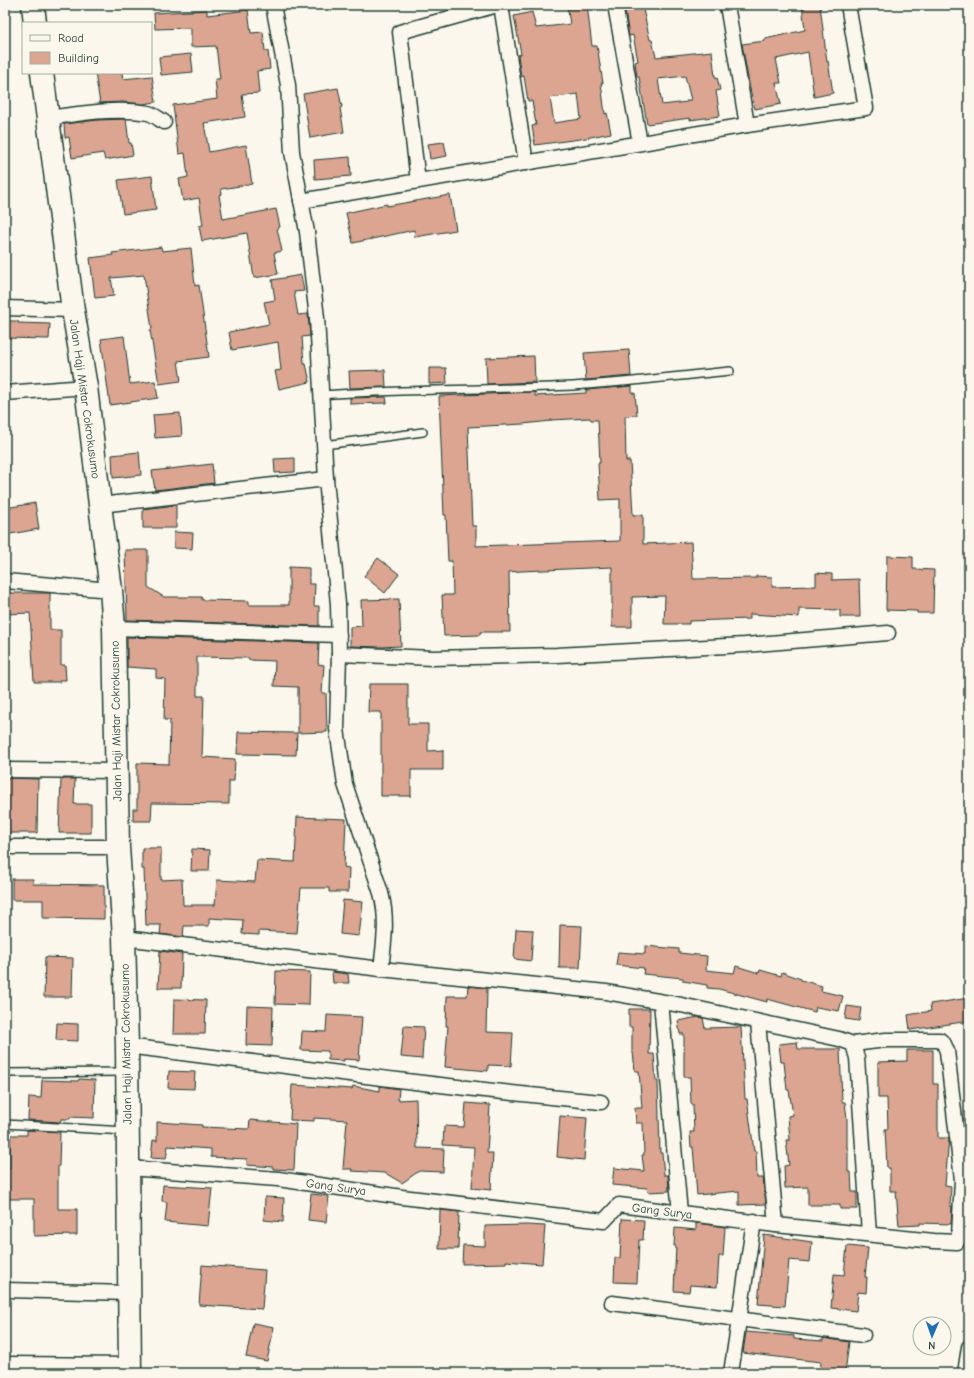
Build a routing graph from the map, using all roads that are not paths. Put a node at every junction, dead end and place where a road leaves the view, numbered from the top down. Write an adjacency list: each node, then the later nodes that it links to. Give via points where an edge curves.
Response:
1 (33, 5): 8 (main road)
2 (273, 5): 16 (street, via 288,85 292,152)
3 (497, 5): 15 (street, via 400,32)
4 (501, 5): 14 (street)
5 (615, 5): 13 (street)
6 (727, 5): 12 (street)
7 (848, 5): 12 (street, via 866,108)
8 (35, 22)
9 (42, 74): 10 (main road, Jalan Haji Mistar Cokrokusumo)
10 (47, 118): 11 (street, via 129,111 149,114); 18 (main road, Jalan Haji Mistar Cokrokusumo)
11 (164, 122)
12 (747, 125): 13 (street)
13 (640, 143): 14 (street)
14 (526, 163): 15 (street)
15 (418, 181): 16 (street)
16 (301, 201): 22 (street, via 317,318)
17 (5, 308): 18 (street)
18 (73, 310): 20 (main road, Jalan Haji Mistar Cokrokusumo)
19 (730, 371): 22 (lane, via 574,386)
20 (86, 387): 21 (street); 26 (main road, Jalan Haji Mistar Cokrokusumo)
21 (5, 392)
22 (321, 395): 24 (street)
23 (423, 432): 24 (lane)
24 (324, 445): 25 (street)
25 (326, 479): 26 (street); 31 (street)
26 (100, 505): 28 (main road, Jalan Haji Mistar Cokrokusumo)
27 (5, 581): 28 (street)
28 (111, 590): 29 (main road, Jalan Haji Mistar Cokrokusumo)
29 (114, 628): 31 (street); 34 (main road, Jalan Haji Mistar Cokrokusumo)
30 (888, 633): 32 (street, via 745,645 557,655 433,658)
31 (339, 635): 32 (street)
32 (339, 654): 38 (street, via 337,729 341,760 345,784 385,908)
33 (5, 770): 34 (street)
34 (116, 771): 36 (main road, Jalan Haji Mistar Cokrokusumo)
35 (5, 847): 36 (street)
36 (118, 847): 37 (main road, Jalan Haji Mistar Cokrokusumo)
37 (124, 938): 38 (street); 42 (main road, Jalan Haji Mistar Cokrokusumo)
38 (382, 969): 39 (street, via 606,992)
39 (661, 1002): 40 (street); 49 (street)
40 (758, 1022): 41 (street); 51 (street)
41 (853, 1044): 52 (street, via 857,1058); 53 (street, Gang Surya, via 922,1039 940,1040 944,1044 947,1051 962,1180 959,1235)
42 (127, 1046): 43 (main road, Jalan Haji Mistar Cokrokusumo); 45 (street, via 345,1074)
43 (127, 1072): 44 (lane); 47 (main road, Jalan Haji Mistar Cokrokusumo)
44 (5, 1073)
45 (600, 1102)
46 (5, 1124): 47 (lane)
47 (128, 1131): 48 (main road, Jalan Haji Mistar Cokrokusumo)
48 (128, 1168): 49 (street, Gang Surya, via 278,1179 409,1198 604,1221 619,1206); 55 (main road, Jalan Haji Mistar Cokrokusumo)
49 (680, 1213): 50 (street, Gang Surya)
50 (754, 1221): 51 (street, Gang Surya); 57 (street)
51 (776, 1224): 52 (street, Gang Surya)
52 (869, 1234): 53 (street, Gang Surya)
53 (963, 1243)
54 (5, 1290): 55 (street)
55 (130, 1293): 62 (main road, Jalan Haji Mistar Cokrokusumo)
56 (612, 1303): 57 (street)
57 (739, 1319): 58 (street); 63 (street)
58 (863, 1335)
59 (969, 1347): 61 (street)
60 (5, 1364): 62 (street)
61 (967, 1366)
62 (130, 1369)
63 (732, 1373)

